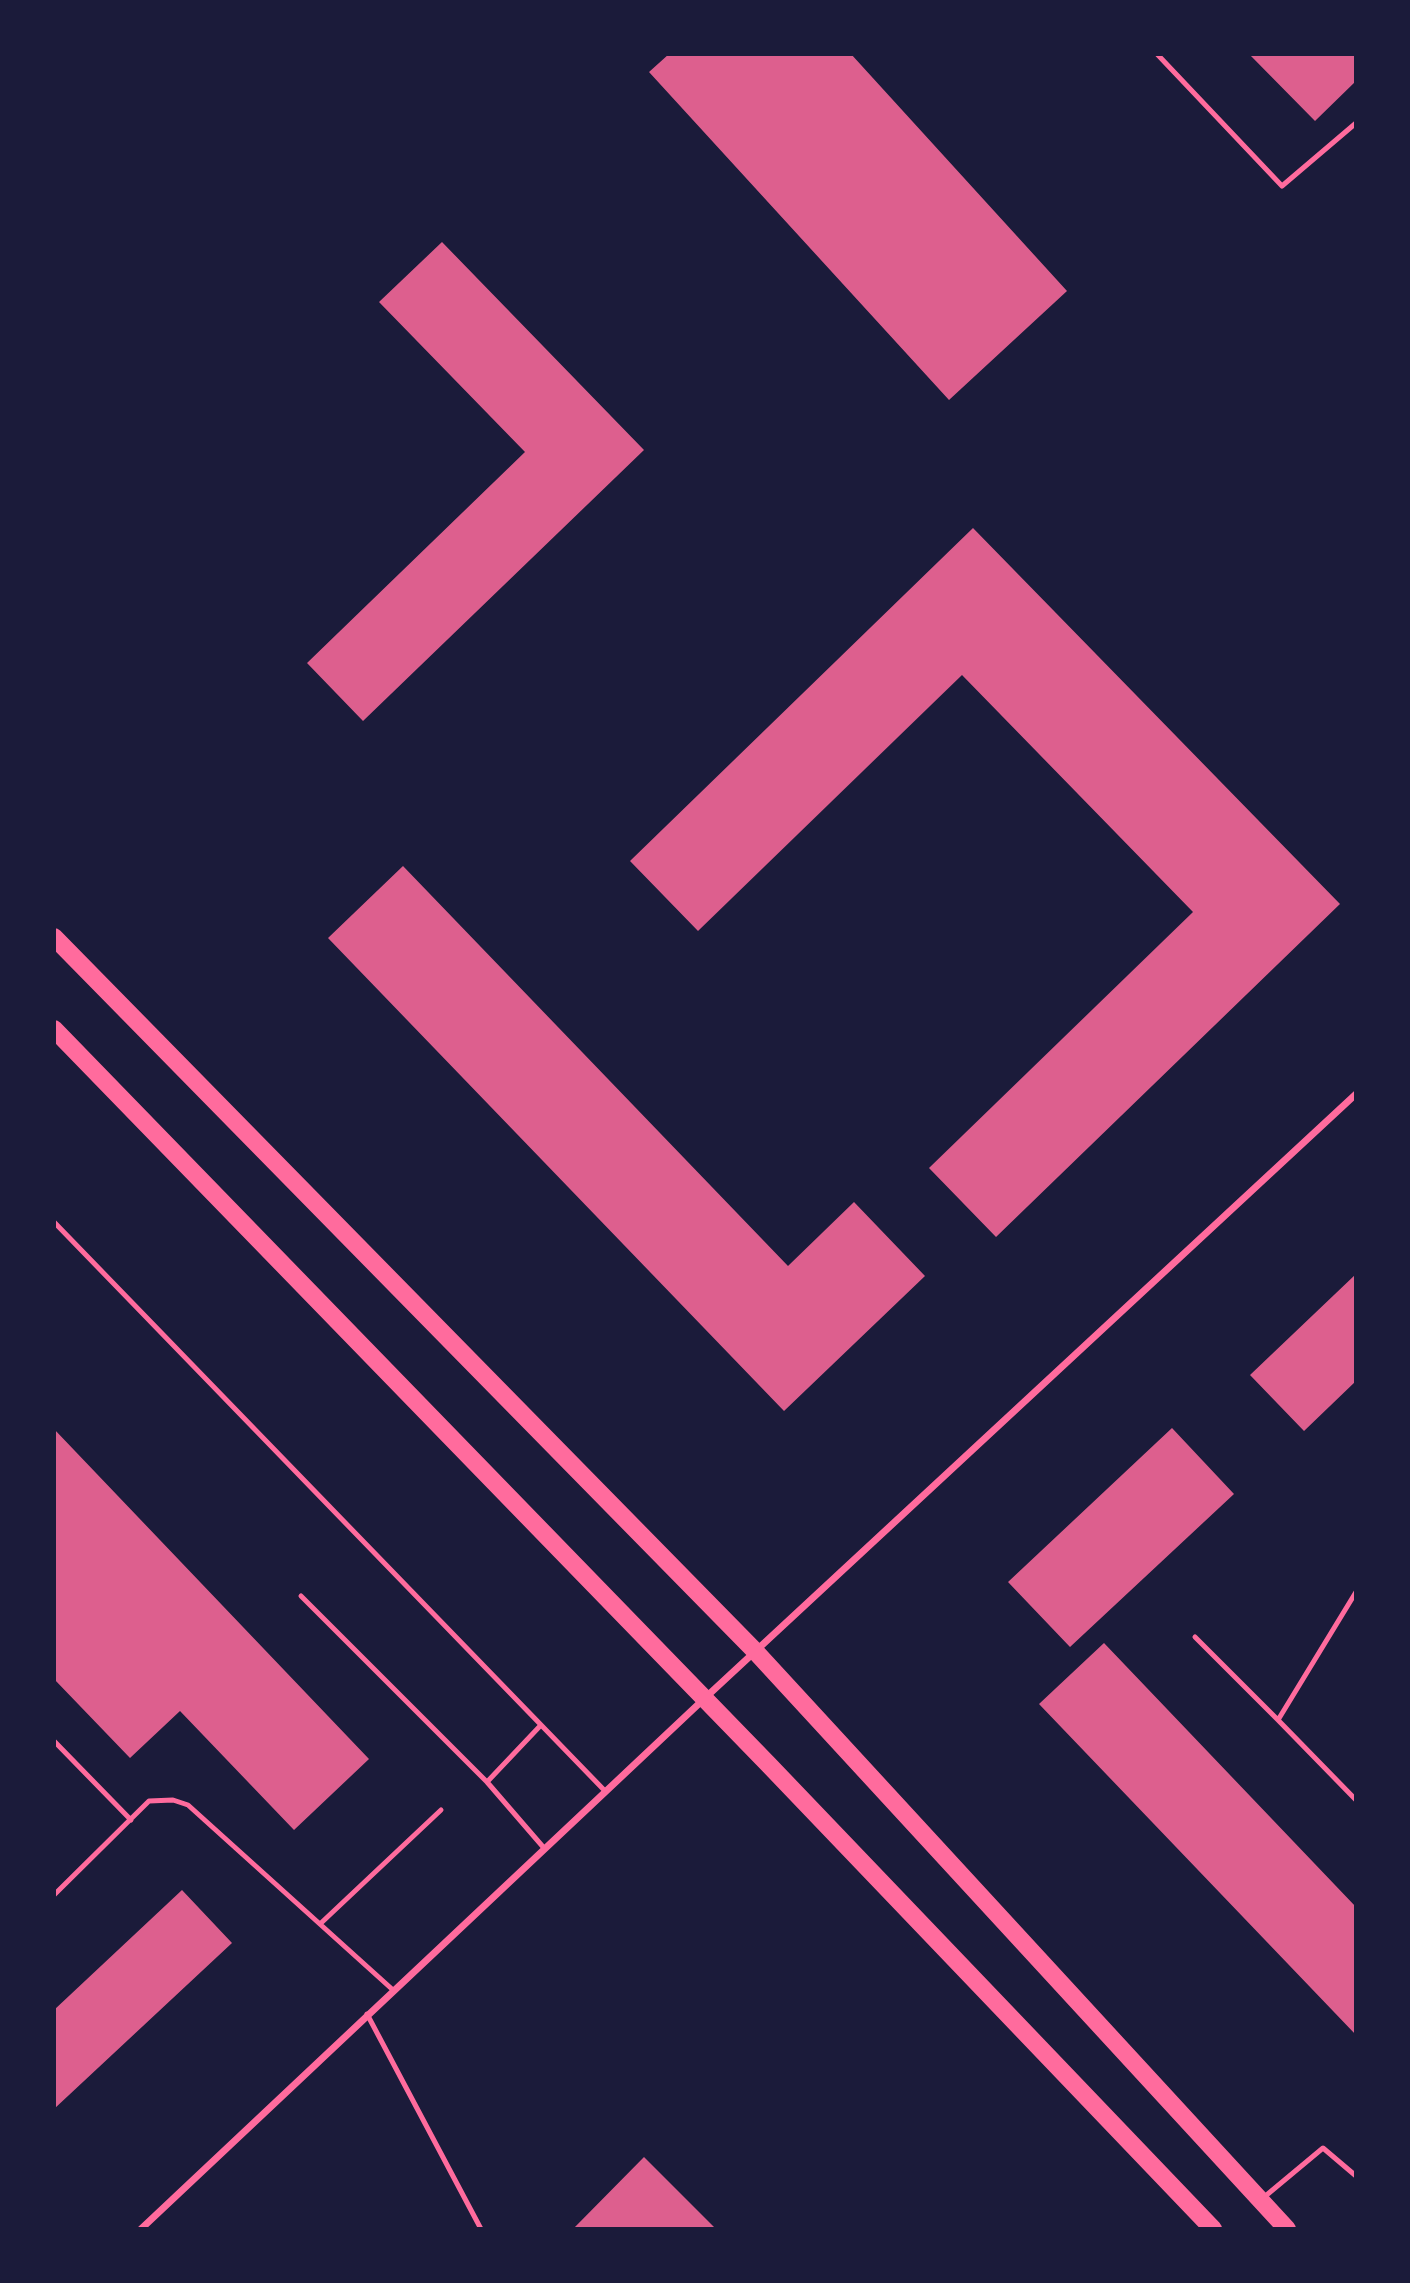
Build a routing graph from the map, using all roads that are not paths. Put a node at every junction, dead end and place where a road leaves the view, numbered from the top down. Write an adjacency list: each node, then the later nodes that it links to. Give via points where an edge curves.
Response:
1 (1157, 54): 2 (lane, via 1282,186)
2 (1356, 123)
3 (54, 937): 10 (main road)
4 (54, 1029): 11 (main road)
5 (1356, 1094): 10 (street)
6 (54, 1222): 13 (lane)
7 (1356, 1592): 12 (lane)
8 (301, 1596): 15 (lane)
9 (1195, 1637): 12 (lane)
10 (755, 1651): 11 (street); 26 (main road)
11 (705, 1698): 16 (street); 29 (main road)
12 (1278, 1720): 17 (lane)
13 (541, 1725): 15 (lane); 16 (lane)
14 (54, 1741): 19 (lane)
15 (487, 1782): 20 (lane)
16 (605, 1791): 20 (street)
17 (1356, 1800)
18 (441, 1810): 22 (lane)
19 (131, 1820): 21 (lane); 22 (lane, via 149,1801 188,1805)
20 (544, 1848): 23 (street)
21 (54, 1895)
22 (320, 1924): 23 (lane)
23 (393, 1990): 24 (street)
24 (367, 2014): 27 (street); 28 (lane)
25 (1356, 2176): 26 (lane, via 1323,2148)
26 (1260, 2200): 30 (main road)
27 (141, 2229)
28 (481, 2229)
29 (1213, 2229)
30 (1287, 2229)

